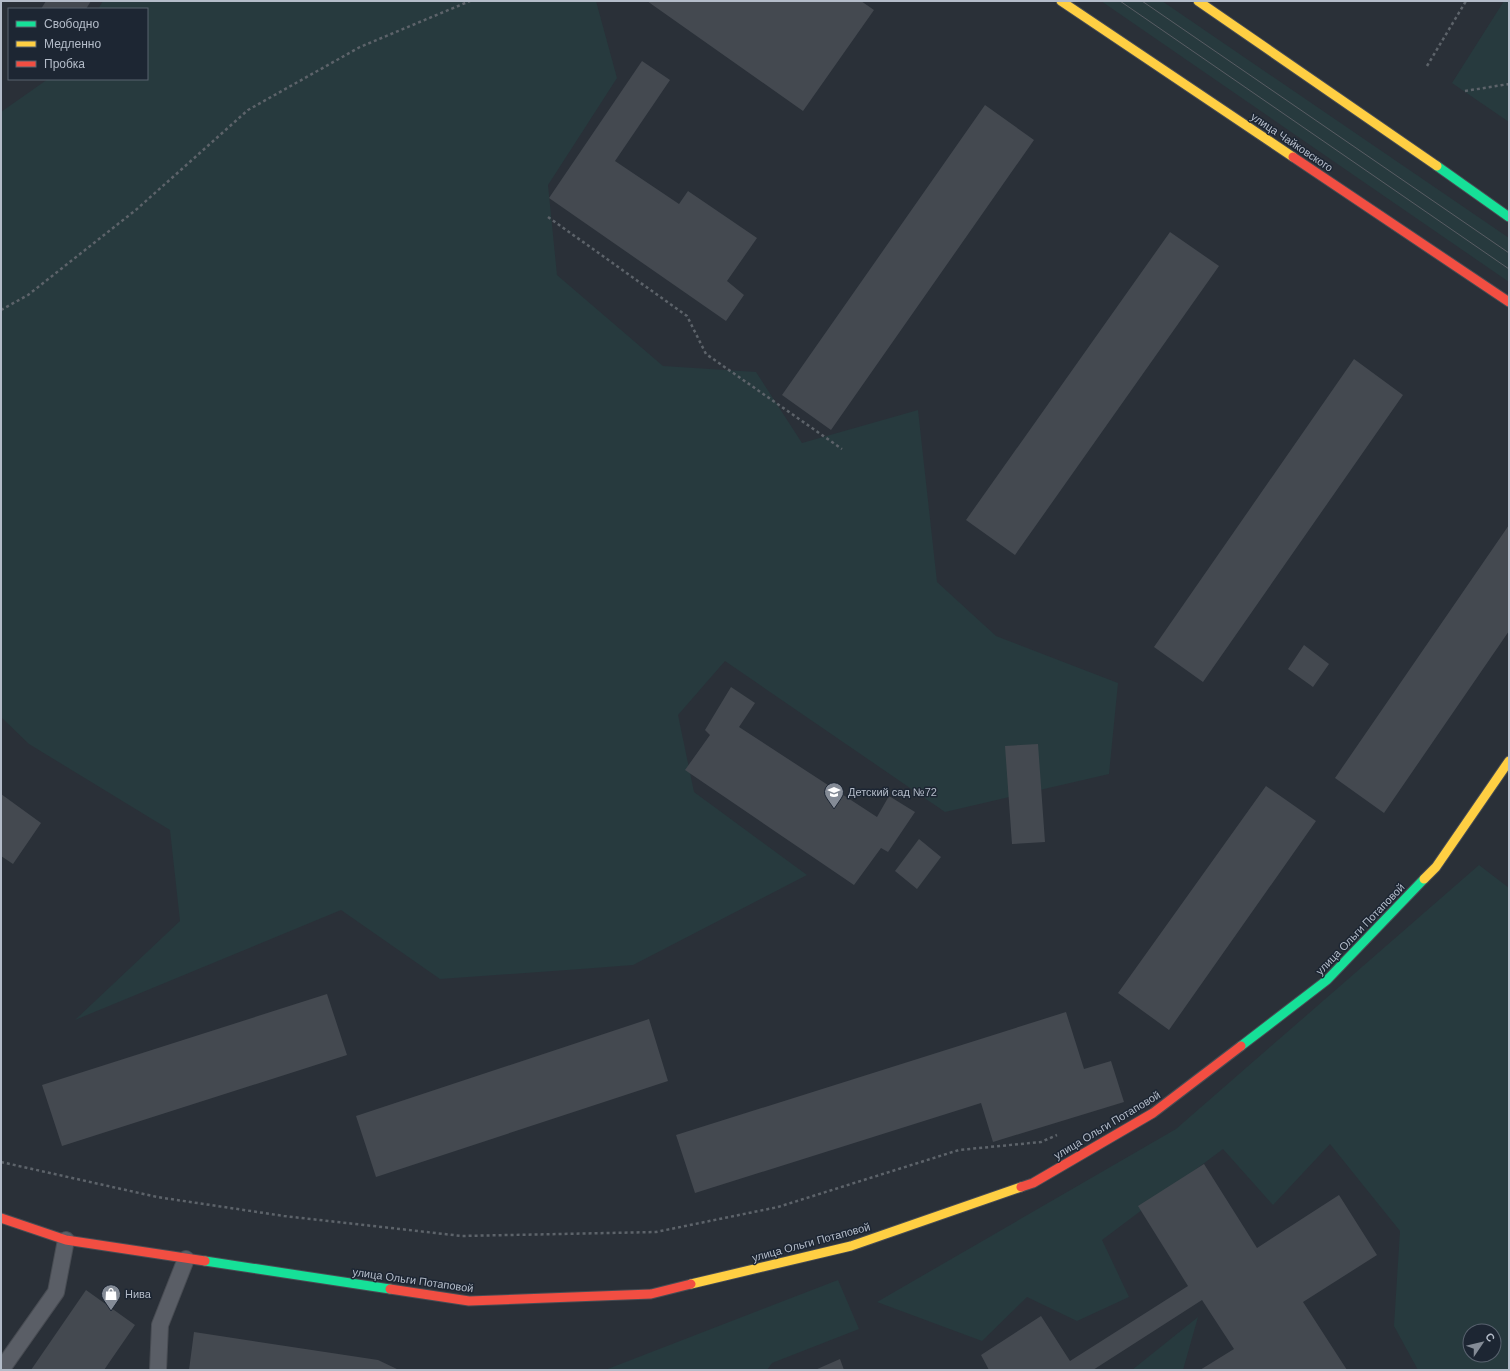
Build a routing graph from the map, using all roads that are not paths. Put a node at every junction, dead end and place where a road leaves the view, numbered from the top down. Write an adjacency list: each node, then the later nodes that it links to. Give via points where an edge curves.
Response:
1 (1061, 1): 4 (street, улица Чайковского)
2 (1198, 1): 3 (street)
3 (1509, 217)
4 (1509, 302)
5 (1509, 761): 8 (street, улица Ольги Потаповой, via 1436,867 1327,980 1153,1113 1033,1183 851,1246 651,1294 469,1301)
6 (1, 1218): 7 (street, улица Ольги Потаповой)
7 (66, 1240): 8 (street, улица Ольги Потаповой); 9 (lane, via 56,1292)
8 (186, 1259): 10 (lane, via 160,1325)
9 (1, 1370)
10 (158, 1370)

